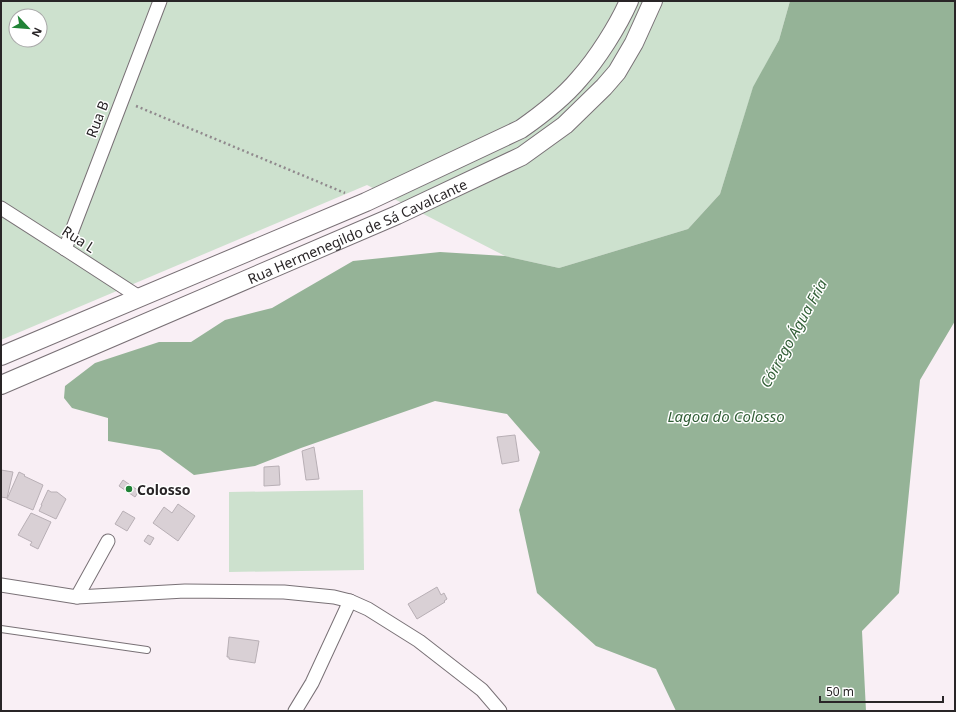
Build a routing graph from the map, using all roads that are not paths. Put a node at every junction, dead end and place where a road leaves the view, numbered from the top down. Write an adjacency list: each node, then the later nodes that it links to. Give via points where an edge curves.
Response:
1 (160, 1): 5 (street, Rua B)
2 (629, 1): 6 (street, Rua Hermenegildo de Sá Cavalcante, via 610,36 582,75 541,114 521,129 366,202)
3 (653, 1): 8 (street, Rua Hermenegildo de Sá Cavalcante, via 634,43 613,77 565,125 522,156 397,215)
4 (1, 208): 5 (street, Rua L)
5 (66, 249): 6 (street, Rua L)
6 (139, 297): 7 (street, Rua Hermenegildo de Sá Cavalcante)
7 (1, 356)
8 (1, 385)
9 (108, 541): 11 (street)
10 (1, 585): 11 (street)
11 (77, 597): 12 (street, via 192,591 313,594)
12 (350, 601): 15 (street, via 312,683); 16 (street, via 368,609 419,641 482,690)
13 (1, 629): 14 (lane)
14 (147, 650)
15 (295, 711)
16 (500, 711)

